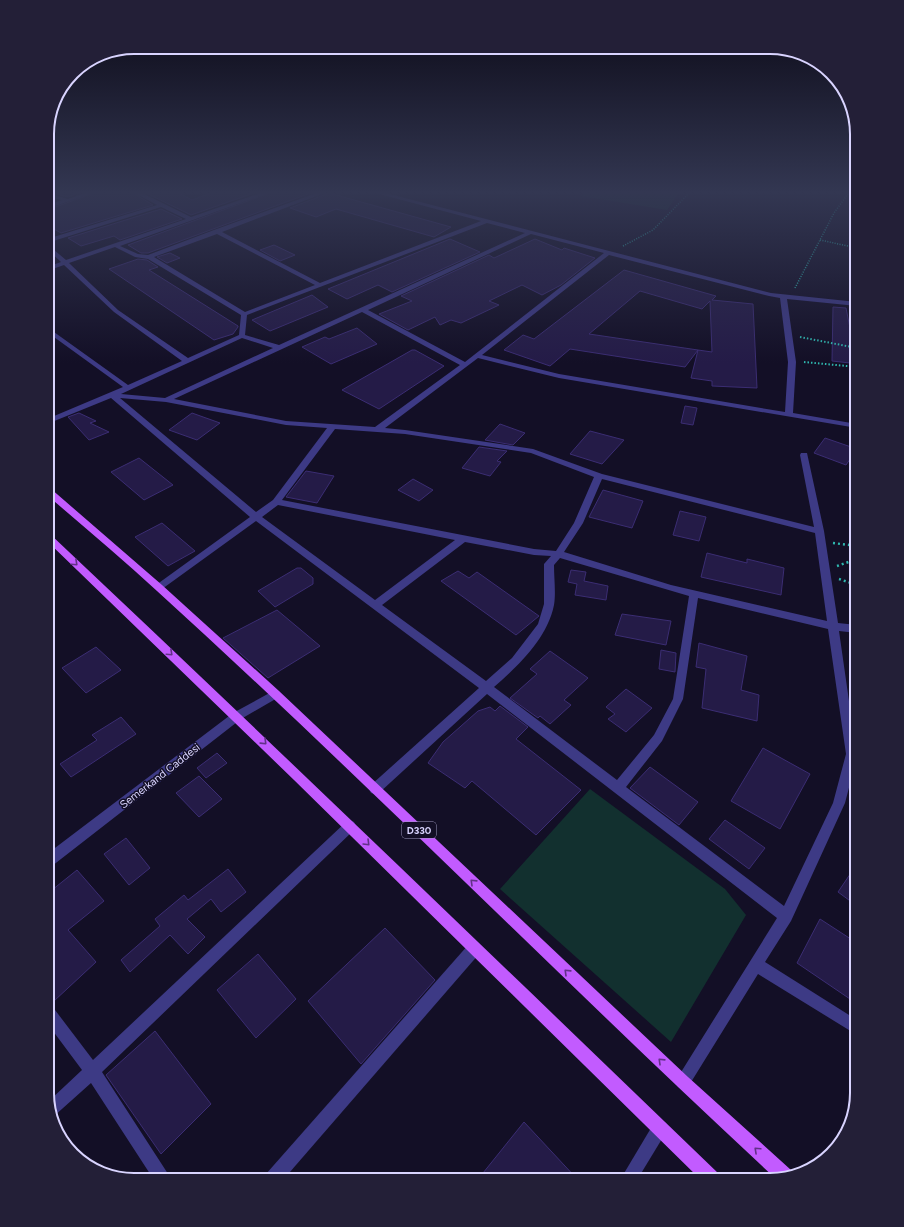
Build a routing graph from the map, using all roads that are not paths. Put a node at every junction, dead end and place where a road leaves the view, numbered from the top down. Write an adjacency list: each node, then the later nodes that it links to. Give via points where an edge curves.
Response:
1 (109, 248): 11 (street)
2 (121, 248): 10 (street, via 137,256)
3 (172, 248): 10 (street)
4 (249, 248): 13 (street)
5 (417, 248): 13 (street)
6 (497, 248): 16 (street)
7 (591, 248): 9 (street)
8 (54, 252): 11 (street)
9 (608, 253): 14 (street, via 771,295); 21 (street)
10 (149, 257): 17 (street)
11 (67, 263): 12 (street); 22 (street, via 116,311)
12 (54, 267)
13 (320, 286): 17 (street)
14 (786, 296): 15 (street); 27 (street, via 792,362)
15 (850, 303)
16 (362, 310): 20 (street); 23 (street)
17 (244, 314): 19 (street)
18 (54, 334): 24 (street)
19 (242, 336): 20 (street); 22 (street)
20 (280, 348): 26 (street)
21 (477, 356): 23 (street); 27 (street, via 559,376)
22 (187, 361): 24 (street)
23 (465, 365): 31 (street)
24 (128, 388): 25 (street)
25 (112, 395): 26 (street); 28 (street); 36 (street)
26 (166, 400): 30 (street, via 286,423)
27 (789, 415): 29 (street)
28 (54, 419)
29 (850, 425)
30 (332, 427): 31 (street); 35 (street)
31 (376, 430): 33 (street, via 534,451)
32 (804, 455): 37 (street)
33 (600, 476): 37 (street); 40 (street, via 584,511)
34 (54, 496): 41 (main road, D330)
35 (276, 502): 36 (street); 38 (street)
36 (255, 516): 41 (street); 43 (street)
37 (819, 531): 44 (street)
38 (464, 538): 40 (street, via 534,552); 43 (street)
39 (54, 543): 48 (main road, one-way to 48)
40 (559, 554): 42 (street); 46 (street, via 549,564 549,604 543,625 516,661)
41 (159, 587): 47 (main road, D330)
42 (694, 593): 44 (street); 51 (street, via 678,699 658,738)
43 (375, 605): 46 (street)
44 (835, 627): 45 (street); 49 (street)
45 (850, 628)
46 (486, 687): 51 (street); 52 (street)
47 (275, 694): 48 (street, Semerkand Caddesi); 52 (main road, D330)
48 (237, 716): 53 (main road, one-way to 53); 54 (street, Semerkand Caddesi)
49 (850, 722)
50 (850, 769): 55 (street, via 839,803)
51 (618, 787): 55 (street)
52 (375, 789): 61 (main road, D330, one-way to 52)
53 (350, 826): 56 (main road, one-way to 56); 60 (street)
54 (54, 857)
55 (786, 916): 57 (street)
56 (474, 949): 63 (main road); 66 (street)
57 (757, 964): 59 (street); 61 (street)
58 (54, 1020): 60 (street)
59 (850, 1024)
60 (92, 1071): 62 (street); 65 (street)
61 (683, 1082): 64 (main road, D330, one-way to 61)
62 (55, 1106)
63 (660, 1129): 67 (street); 68 (main road)
64 (781, 1172)
65 (159, 1173)
66 (278, 1173)
67 (632, 1173)
68 (706, 1173)

